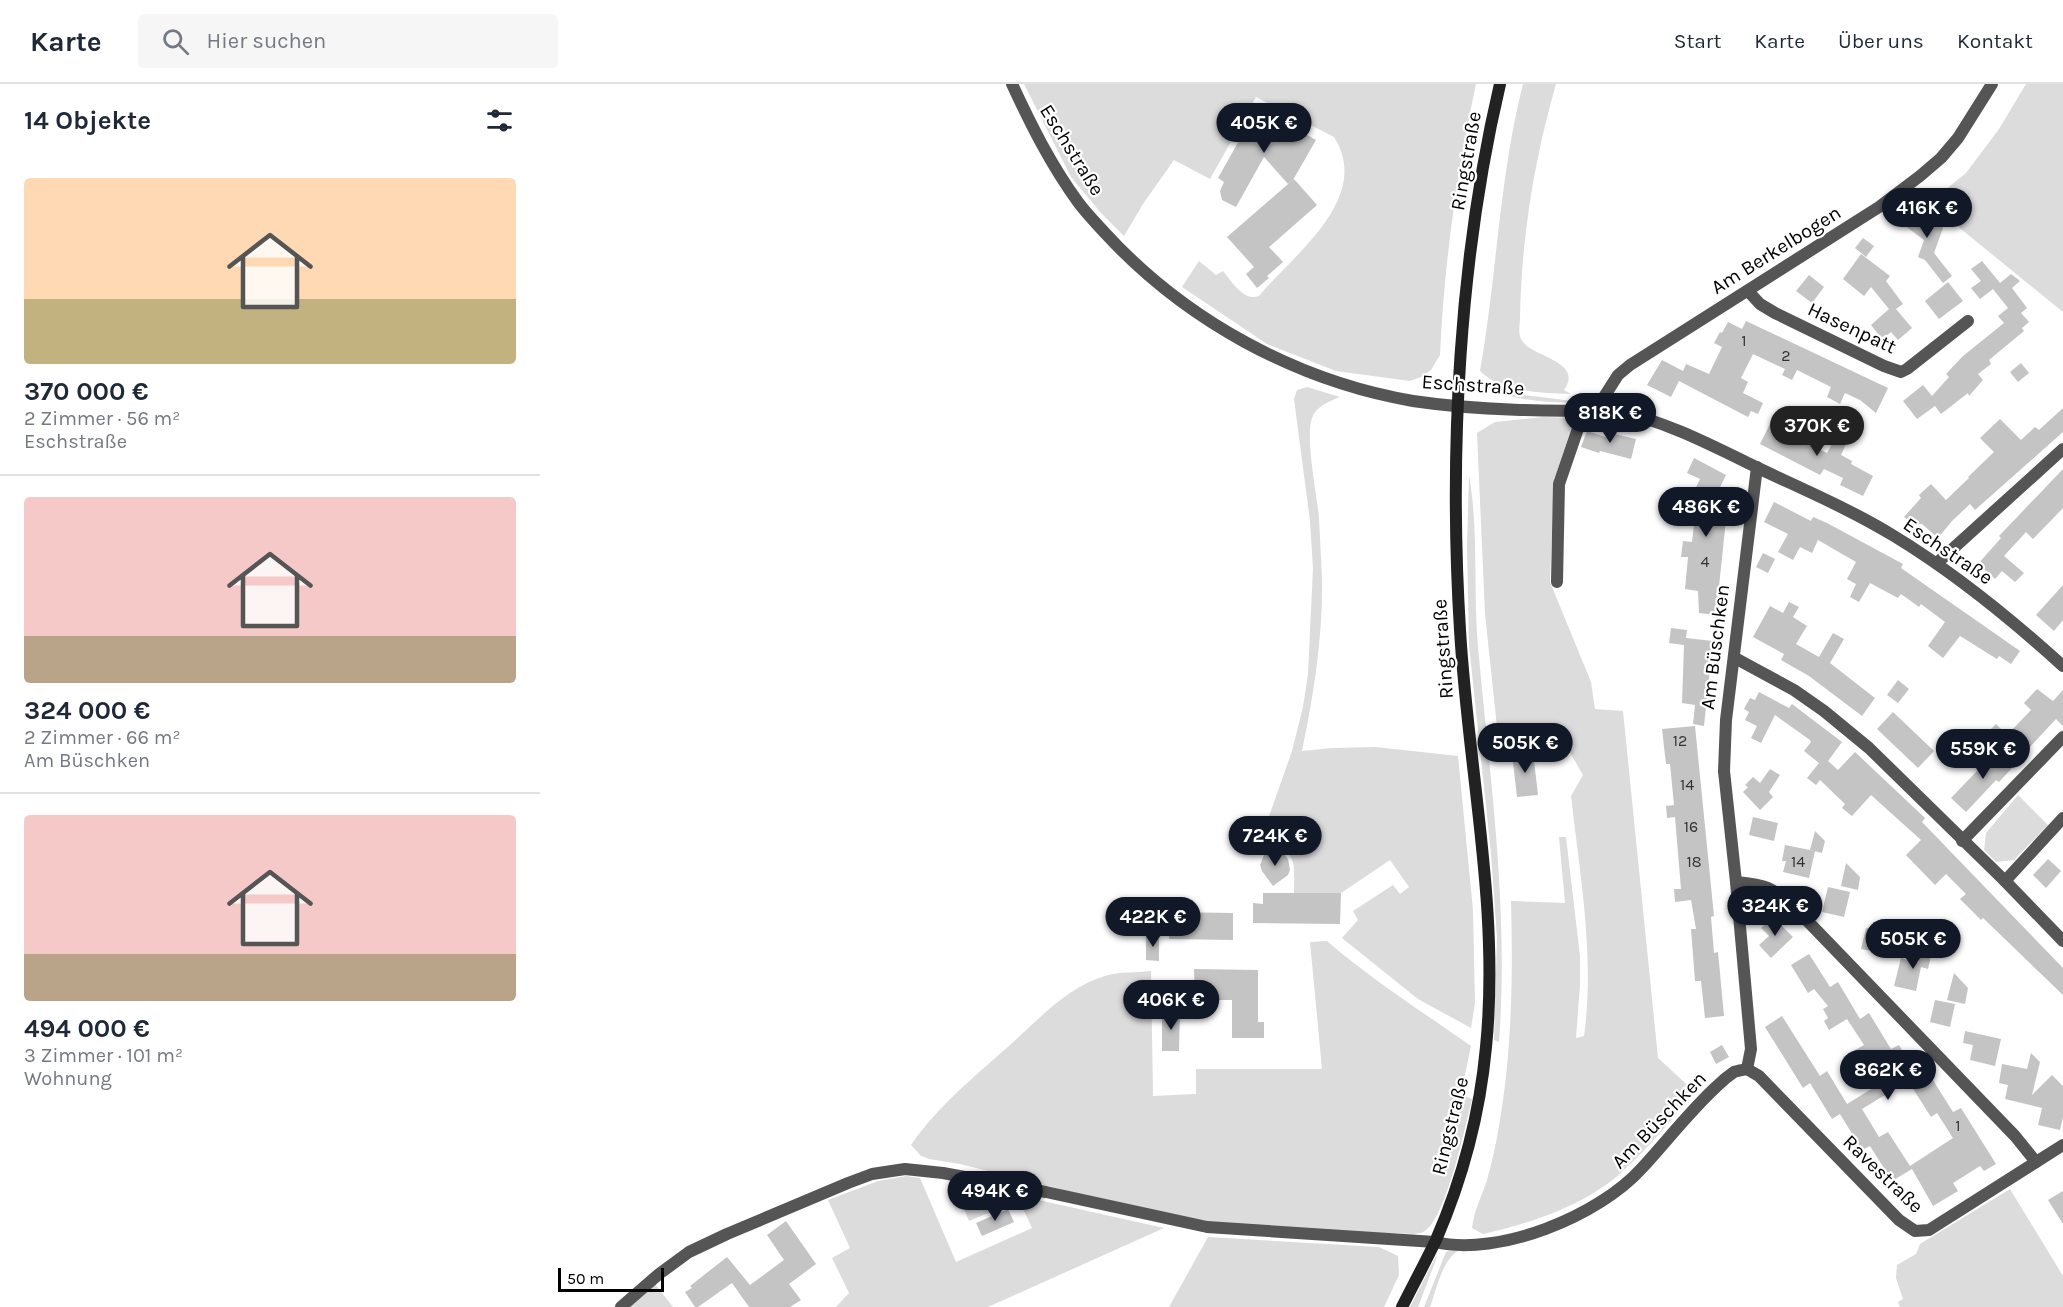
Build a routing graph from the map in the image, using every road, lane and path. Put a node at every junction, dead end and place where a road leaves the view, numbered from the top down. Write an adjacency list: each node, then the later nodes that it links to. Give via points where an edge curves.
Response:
1 (1011, 84): 6 (street, Eschstraße, via 1048,157 1079,204 1117,246 1168,291 1246,343 1293,366 1344,385)
2 (1500, 84): 6 (main road, Ringstraße, via 1477,201)
3 (1992, 84): 4 (street, Am Berkelbogen, via 1958,138 1920,176)
4 (1748, 291): 5 (street, Hasenpatt, via 1775,313 1901,372); 7 (street, Am Berkelbogen, via 1630,365)
5 (1968, 321)
6 (1458, 407): 7 (street, Eschstraße); 23 (main road, Ringstraße, via 1460,630 1487,895 1490,965 1486,1049 1474,1119)
7 (1589, 411): 9 (street, Eschstraße, via 1636,416); 11 (street, Am Berkelbogen, via 1559,484)
8 (2063, 449): 10 (street)
9 (1757, 467): 10 (street, Eschstraße, via 1892,535); 12 (street, Am Büschken)
10 (1937, 563): 13 (street, Eschstraße)
11 (1557, 582)
12 (1735, 658): 16 (street, via 1824,711 1869,748); 18 (street, Am Büschken, via 1724,771)
13 (2063, 666)
14 (2063, 737): 16 (street)
15 (2063, 818): 17 (street)
16 (1962, 841): 17 (street)
17 (2005, 881): 19 (street)
18 (1736, 882): 20 (street, Am Büschken, via 1750,1049); 22 (street, via 1774,890 1794,907)
19 (2063, 941)
20 (1747, 1069): 22 (street, Ravestraße, via 1759,1076 1899,1220 1915,1231 1929,1230); 23 (street, Am Büschken, via 1734,1072 1720,1084 1641,1169 1618,1191 1595,1205 1565,1220 1497,1242)
21 (2063, 1145): 22 (street)
22 (2036, 1162)
23 (1435, 1242): 24 (street, Am Büschken, via 1207,1227 1024,1188 905,1169 872,1174 848,1183 689,1252); 25 (main road, Ringstraße)
24 (621, 1307)
25 (1402, 1307)

